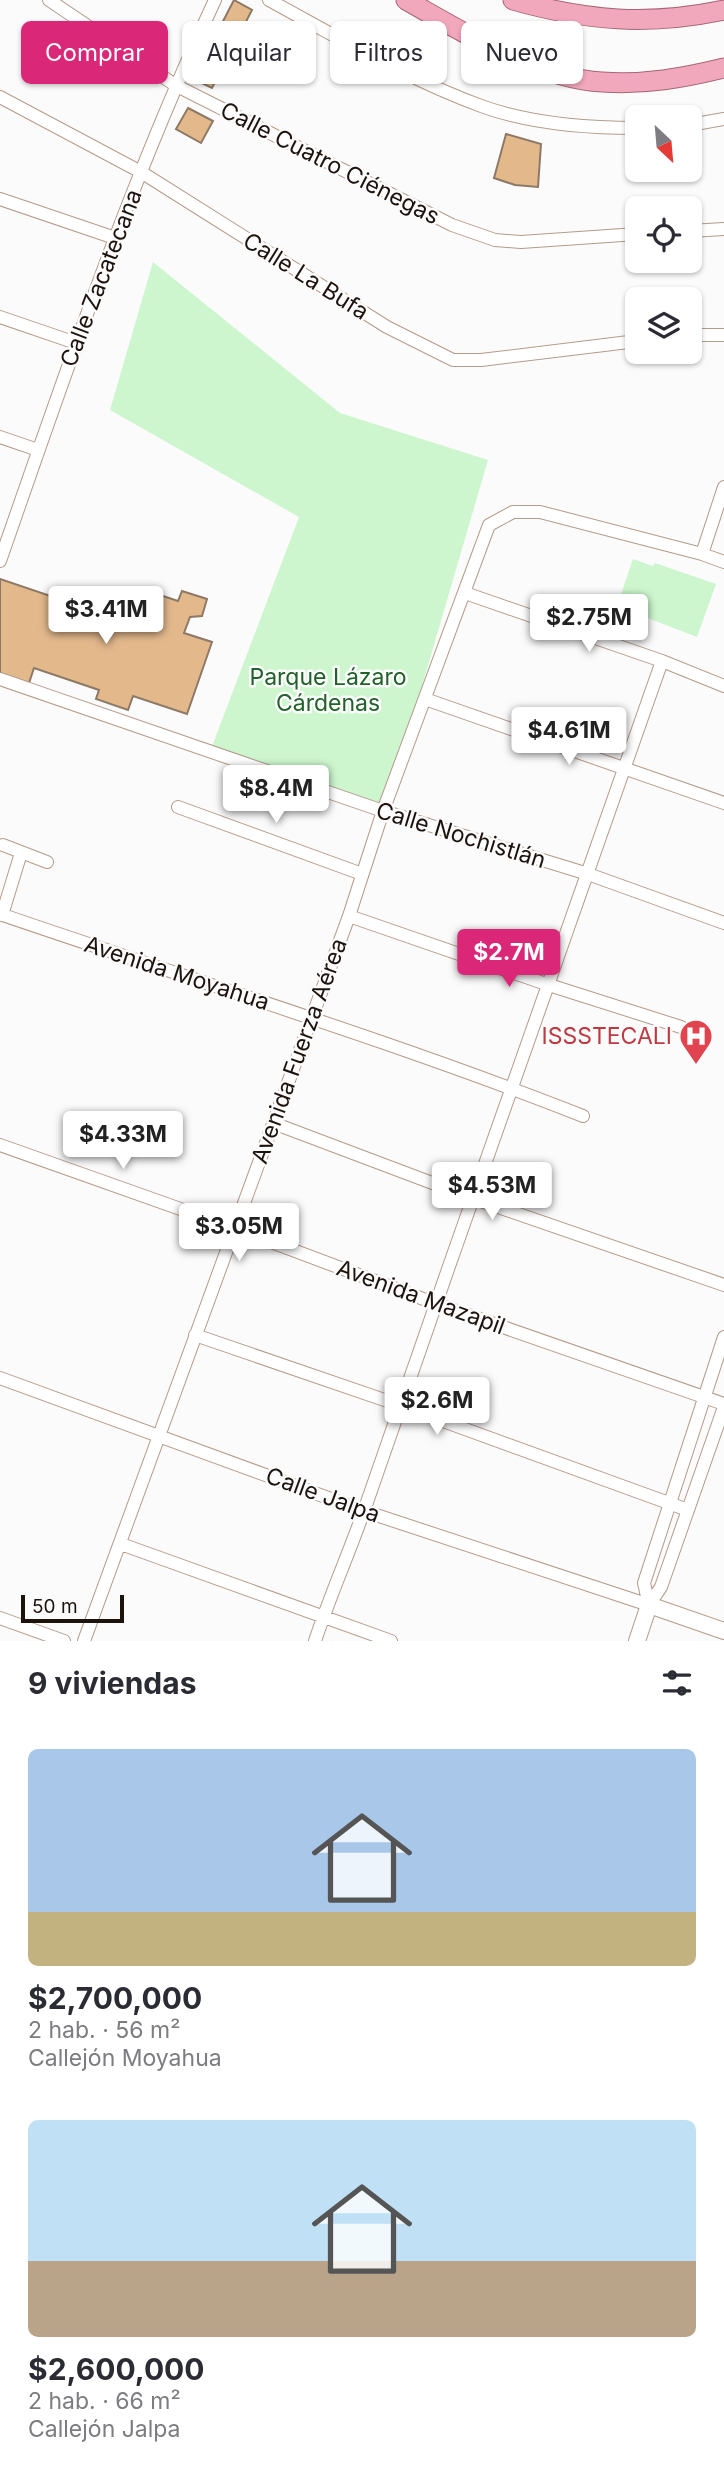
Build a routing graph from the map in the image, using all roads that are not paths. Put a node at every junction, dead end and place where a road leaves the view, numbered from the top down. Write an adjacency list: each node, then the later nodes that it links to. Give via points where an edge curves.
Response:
1 (49, 0): 8 (street, Calle Cuatro Ciénegas)
2 (215, 0): 8 (street, Calle Zacatecana)
3 (269, 0): 12 (street, via 434,87 486,108 538,120)
4 (406, 0): 7 (highway, via 489,46 550,71 600,83 668,81)
5 (513, 0): 6 (highway, via 553,12 611,20 665,20)
6 (724, 10)
7 (724, 68)
8 (175, 85): 13 (street, Calle Zacatecana); 17 (street, Calle Cuatro Ciénegas, via 453,225 495,240)
9 (0, 97): 13 (street, Calle La Bufa)
10 (724, 119): 11 (street)
11 (702, 123)
12 (625, 127)
13 (141, 172): 18 (street, Calle Zacatecana); 22 (street, Calle La Bufa, via 387,327 453,360)
14 (0, 199): 18 (street)
15 (724, 229): 16 (street)
16 (702, 230)
17 (625, 235)
18 (115, 237): 23 (street, Calle Zacatecana)
19 (0, 317): 23 (street)
20 (702, 335): 21 (street)
21 (724, 335)
22 (625, 342)
23 (76, 343): 25 (street, Calle Zacatecana)
24 (0, 438): 25 (street)
25 (38, 450): 29 (street, Calle Zacatecana)
26 (724, 487): 27 (street)
27 (722, 502): 28 (street)
28 (702, 554): 30 (street); 31 (street, Avenida Fuerza Aérea, via 540,512 513,512 489,525)
29 (1, 556)
30 (724, 562)
31 (465, 593): 32 (street); 35 (street, Avenida Fuerza Aérea)
32 (662, 661): 34 (street); 36 (street)
33 (0, 679): 39 (street, Calle Nochistlán)
34 (724, 685)
35 (425, 699): 36 (street); 39 (street, Avenida Fuerza Aérea)
36 (625, 769): 37 (street); 44 (street)
37 (724, 803)
38 (178, 807): 43 (street)
39 (383, 811): 43 (street, Avenida Fuerza Aérea); 44 (street, Calle Nochistlán)
40 (3, 845): 41 (street)
41 (21, 853): 42 (street); 45 (street)
42 (47, 862)
43 (362, 874): 46 (street, Avenida Fuerza Aérea)
44 (588, 874): 47 (street, Calle Nochistlán); 48 (street)
45 (1, 915): 49 (street, Avenida Moyahua)
46 (349, 916): 48 (street); 49 (street, Avenida Fuerza Aérea)
47 (724, 923)
48 (550, 985): 50 (street); 51 (street)
49 (311, 1017): 51 (street, Avenida Moyahua); 53 (street, Avenida Fuerza Aérea)
50 (681, 1027)
51 (512, 1088): 52 (street, Avenida Moyahua); 55 (street)
52 (583, 1116)
53 (273, 1123): 55 (street); 56 (street, Avenida Fuerza Aérea)
54 (0, 1145): 56 (street, Avenida Mazapil)
55 (472, 1198): 57 (street); 58 (street)
56 (234, 1228): 58 (street, Avenida Mazapil); 59 (street, Avenida Fuerza Aérea)
57 (724, 1285)
58 (434, 1303): 62 (street, Avenida Mazapil); 63 (street)
59 (195, 1335): 63 (street); 65 (street, Avenida Fuerza Aérea)
60 (724, 1337): 62 (street)
61 (0, 1378): 65 (street, Calle Jalpa)
62 (705, 1397): 64 (street, Avenida Mazapil); 66 (street)
63 (399, 1405): 66 (street); 68 (street)
64 (724, 1405): 67 (street)
65 (160, 1435): 68 (street, Calle Jalpa); 69 (street, Avenida Fuerza Aérea)
66 (670, 1503): 67 (street); 70 (street, via 644,1583)
67 (688, 1510): 70 (street, via 661,1587)
68 (363, 1511): 70 (street, Calle Jalpa); 72 (street)
69 (121, 1544): 72 (street); 75 (street, Avenida Fuerza Aérea)
70 (649, 1605): 73 (street); 78 (street)
71 (0, 1618): 74 (street)
72 (322, 1618): 76 (street); 77 (street)
73 (724, 1631)
74 (64, 1641)
75 (84, 1641)
76 (315, 1641)
77 (391, 1641)
78 (636, 1641)

